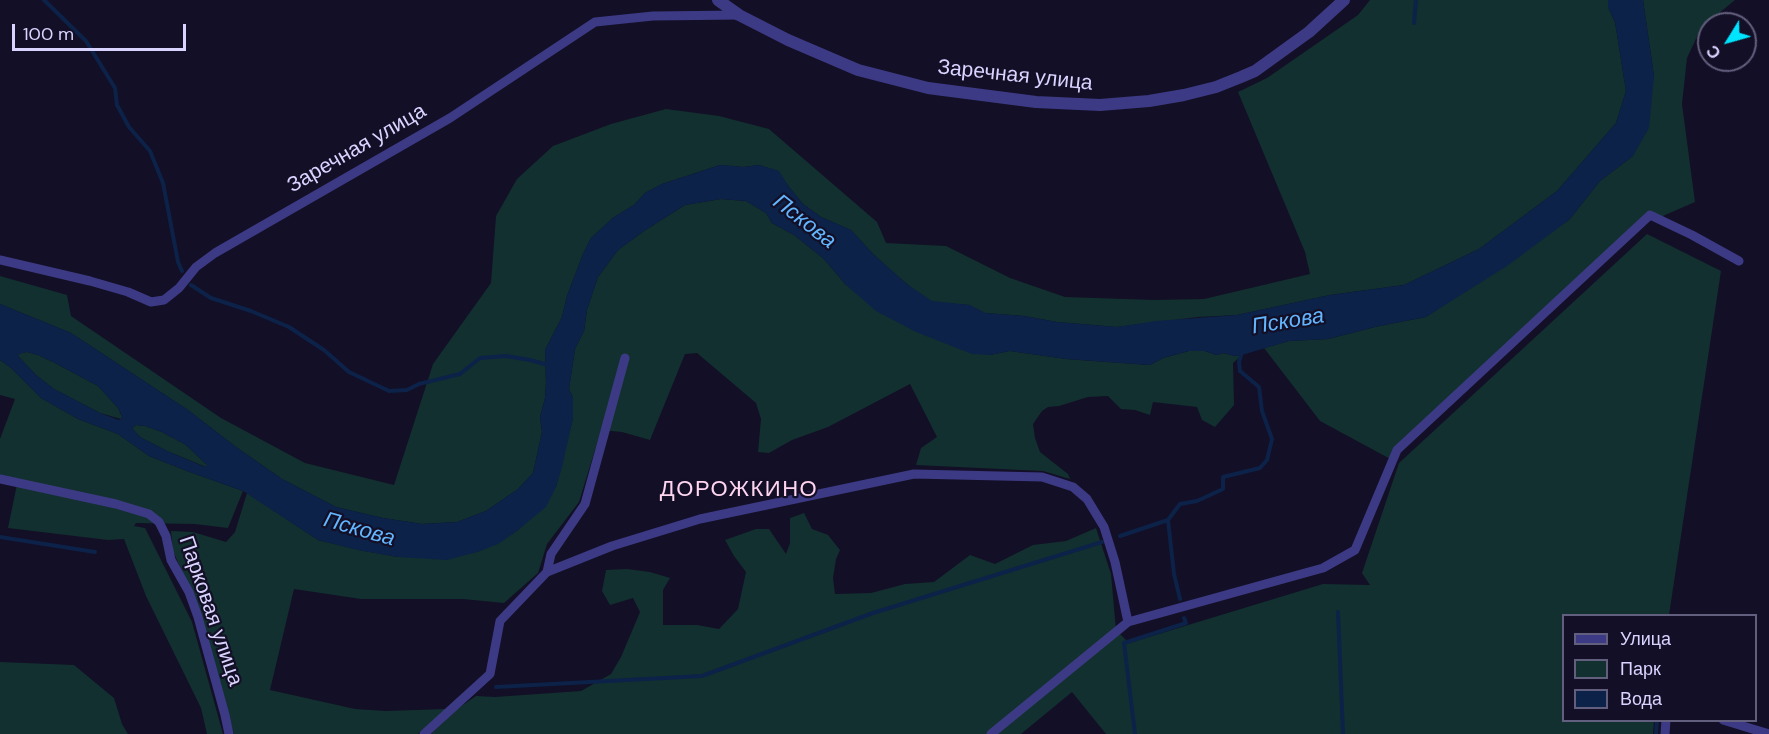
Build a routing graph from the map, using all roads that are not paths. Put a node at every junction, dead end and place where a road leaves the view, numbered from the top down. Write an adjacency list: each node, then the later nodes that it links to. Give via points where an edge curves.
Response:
1 (718, 0): 3 (street, Заречная улица)
2 (1344, 0): 3 (street, Заречная улица, via 1309,32 1255,71 1184,95 1122,104 1036,102 928,88 858,70)
3 (739, 15): 4 (street, Заречная улица, via 653,16 595,22 450,118 215,253 164,300 151,302 90,281)
4 (0, 260)
5 (1739, 261): 9 (street, via 1650,215 1397,450 1354,550 1323,568)
6 (625, 358): 8 (street, via 585,504 551,554)
7 (0, 480): 11 (street, Парковая улица, via 116,504 149,513 159,522 171,560 198,617)
8 (547, 572): 9 (street, via 612,546 700,519 914,474 1042,477 1073,486 1095,510 1115,562); 12 (street, via 500,621 490,674)
9 (1128, 622): 13 (street)
10 (1730, 722): 14 (street)
11 (229, 734)
12 (424, 734)
13 (992, 734)
14 (1769, 734)

